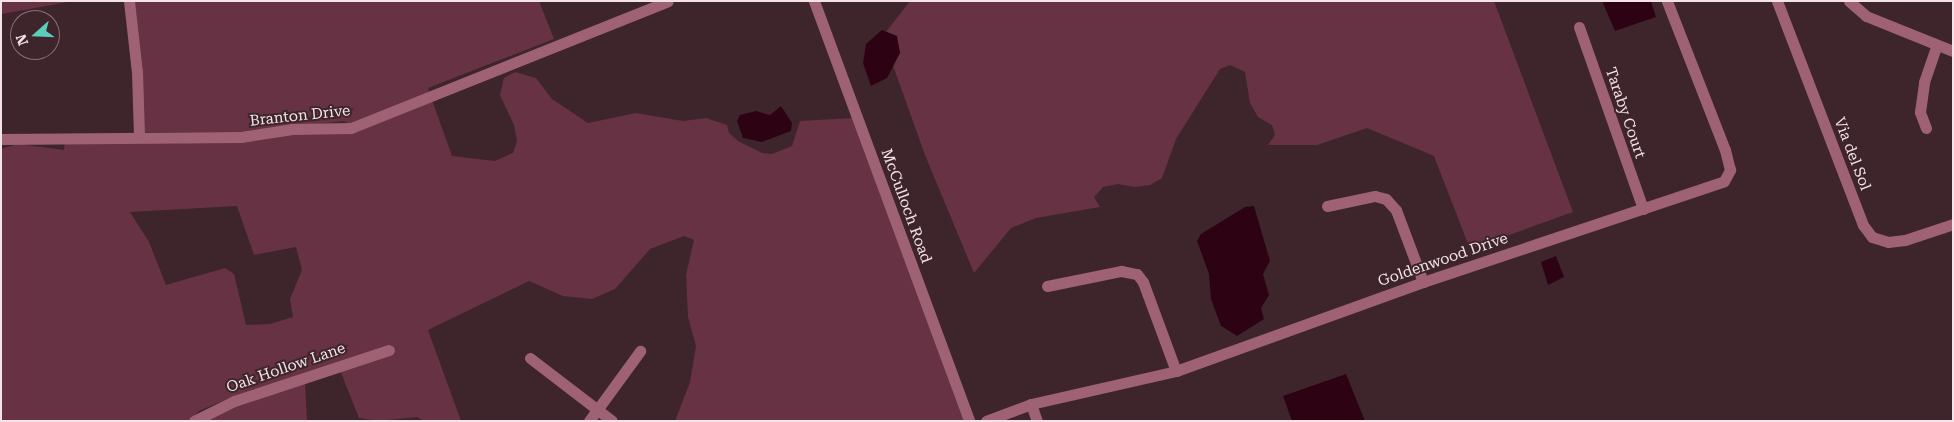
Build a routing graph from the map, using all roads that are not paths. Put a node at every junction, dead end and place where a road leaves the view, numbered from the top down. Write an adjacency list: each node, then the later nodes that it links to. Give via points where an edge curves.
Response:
1 (128, 1): 11 (street)
2 (668, 1): 11 (street, Branton Drive, via 351,128 292,129 241,137)
3 (814, 1): 27 (street, McCulloch Road)
4 (1668, 1): 14 (street, Goldenwood Drive, via 1730,170 1724,181)
5 (1777, 1): 15 (street, Via del Sol, via 1863,225 1872,236 1888,242 1905,240)
6 (1849, 1): 8 (street, via 1866,16)
7 (1578, 27): 14 (street, Taraby Court)
8 (1936, 47): 9 (street); 10 (street, via 1924,82 1920,112)
9 (1953, 51)
10 (1926, 128)
11 (139, 136): 12 (street, Branton Drive)
12 (1, 139)
13 (1327, 206): 16 (street, via 1375,196 1386,199 1396,210)
14 (1643, 209): 16 (street, Goldenwood Drive)
15 (1953, 224)
16 (1423, 282): 21 (street, Goldenwood Drive)
17 (1047, 286): 21 (street, via 1121,270 1137,274 1143,282)
18 (389, 350): 24 (street, Oak Hollow Lane, via 234,401)
19 (640, 351): 23 (street)
20 (530, 358): 23 (street)
21 (1176, 372): 22 (street, Goldenwood Drive)
22 (1031, 404): 28 (street, Goldenwood Drive); 29 (street)
23 (598, 408): 25 (street); 26 (street)
24 (194, 421)
25 (589, 421)
26 (612, 421)
27 (969, 421)
28 (986, 421)
29 (1037, 421)

